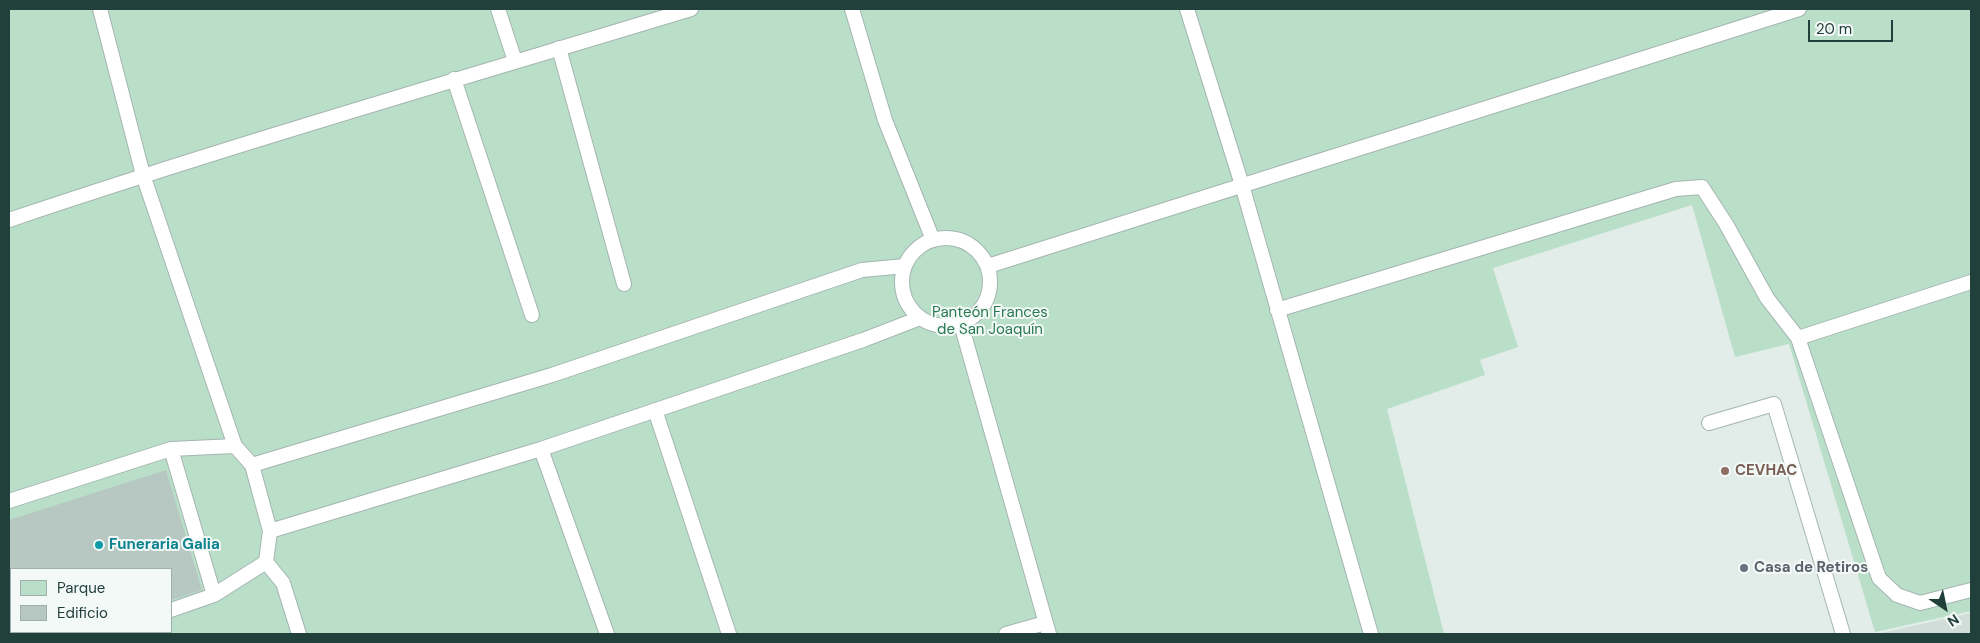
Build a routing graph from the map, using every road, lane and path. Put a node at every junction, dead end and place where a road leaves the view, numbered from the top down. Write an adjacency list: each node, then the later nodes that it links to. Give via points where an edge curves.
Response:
1 (100, 9): 10 (lane)
2 (498, 9): 8 (lane)
3 (690, 9): 7 (lane)
4 (852, 9): 13 (lane, via 885,120)
5 (1188, 9): 11 (lane)
6 (1799, 9): 11 (lane)
7 (559, 48): 8 (lane); 17 (lane)
8 (516, 61): 9 (lane)
9 (454, 78): 10 (lane); 19 (lane)
10 (143, 175): 12 (lane); 25 (lane)
11 (1242, 185): 15 (lane); 18 (lane)
12 (9, 220)
13 (933, 240): 14 (lane, via 915,250); 15 (lane, via 949,238 966,242 979,252)
14 (905, 266): 20 (lane, via 902,285 908,304); 28 (lane, via 862,270 552,375)
15 (988, 266): 21 (lane, via 990,284 986,300 976,315)
16 (1971, 282): 22 (lane)
17 (624, 284)
18 (1277, 310): 22 (lane, via 1676,189 1702,187 1767,298); 40 (lane)
19 (532, 315)
20 (920, 318): 21 (lane, via 937,325); 23 (lane)
21 (961, 324): 35 (lane)
22 (1798, 338): 32 (lane, via 1878,578 1897,595 1920,603)
23 (655, 410): 27 (lane); 38 (lane)
24 (1709, 423): 41 (lane, via 1774,404)
25 (235, 446): 26 (lane); 28 (lane)
26 (171, 449): 29 (lane); 33 (lane)
27 (541, 449): 30 (lane); 37 (lane)
28 (252, 465): 30 (lane)
29 (9, 501)
30 (270, 531): 31 (lane)
31 (266, 562): 33 (lane); 36 (lane, via 283,583)
32 (1971, 590)
33 (214, 595): 34 (lane)
34 (172, 610)
35 (1047, 628): 39 (lane)
36 (299, 634)
37 (607, 634)
38 (729, 634)
39 (1006, 634)
40 (1370, 634)
41 (1843, 634)

